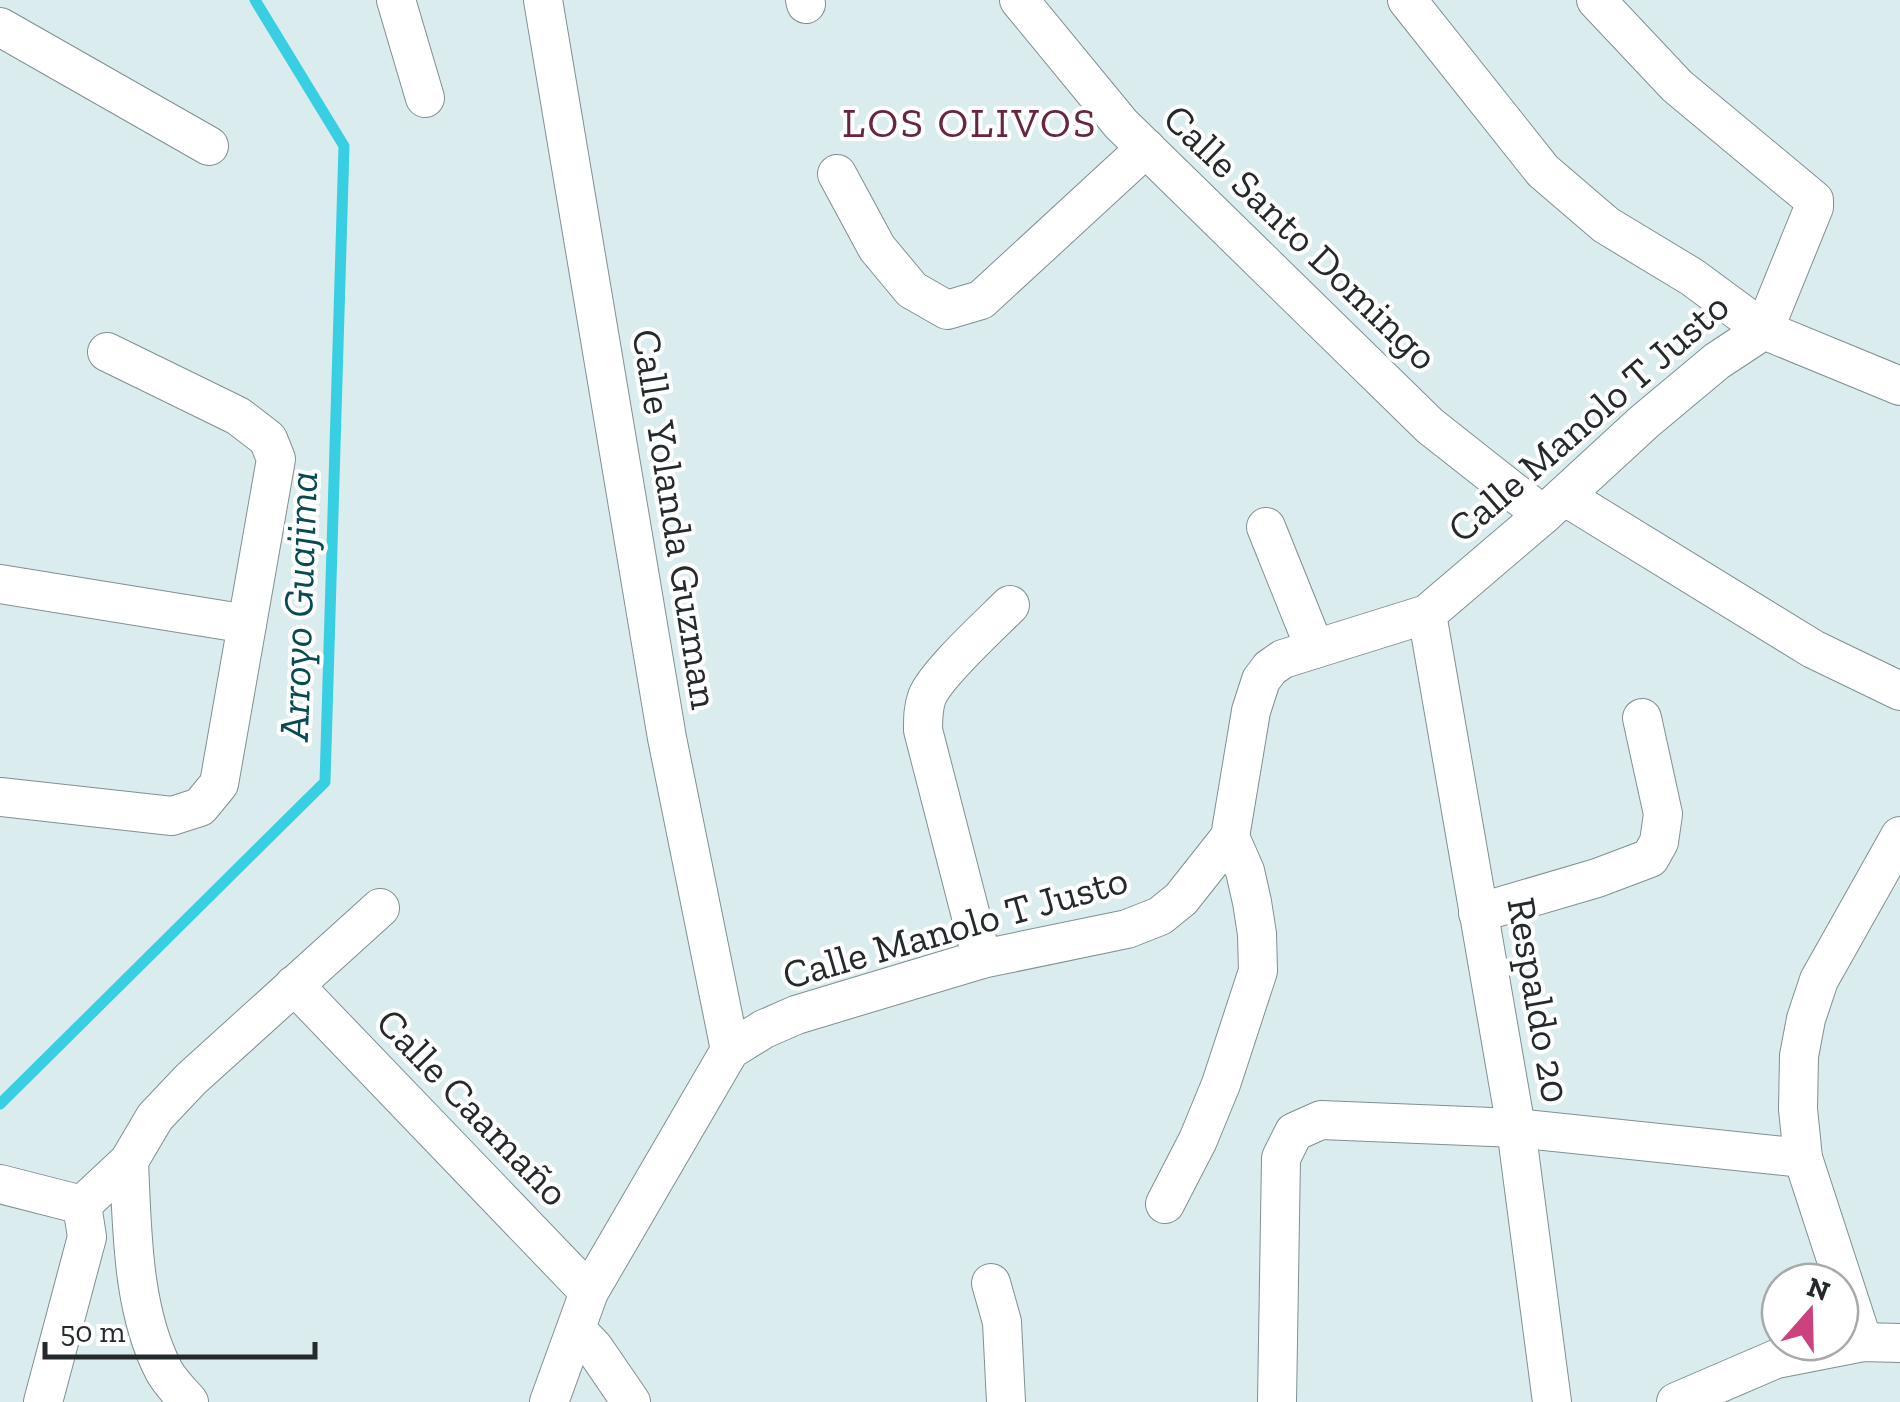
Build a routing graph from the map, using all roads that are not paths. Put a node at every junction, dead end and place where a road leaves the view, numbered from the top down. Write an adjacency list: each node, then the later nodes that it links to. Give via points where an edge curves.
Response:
1 (396, 0): 7 (street)
2 (543, 0): 30 (street, Calle Yolanda Guzman, via 666,738)
3 (1019, 0): 9 (street, Calle Santo Domingo)
4 (1407, 0): 11 (street, via 1543,171 1606,225 1692,276)
5 (1596, 0): 11 (street, Calle Manolo T Justo, via 1677,86 1814,200)
6 (0, 27): 8 (street)
7 (425, 98)
8 (209, 146)
9 (1146, 148): 10 (street, via 981,300 947,310 912,290 877,248); 14 (street, Calle Santo Domingo, via 1430,426)
10 (838, 174)
11 (1764, 330): 13 (street); 14 (street, Calle Manolo T Justo, via 1716,361)
12 (107, 352): 19 (street, via 238,416 268,439 276,459)
13 (1900, 386)
14 (1553, 506): 18 (street, Calle Manolo T Justo); 21 (street, Calle Santo Domingo)
15 (1266, 527): 20 (street)
16 (0, 584): 19 (street)
17 (1010, 605): 28 (street, via 939,678 924,710 923,730)
18 (1427, 614): 20 (street, Calle Manolo T Justo); 27 (street, Respaldo 20)
19 (247, 624): 23 (street, via 219,784 200,807 172,816)
20 (1316, 649): 25 (street, Calle Manolo T Justo, via 1284,659 1262,680 1250,711)
21 (1900, 691)
22 (1642, 718): 27 (street, via 1663,814 1660,842 1650,858)
23 (0, 797)
24 (1900, 836): 32 (street, via 1806,1018 1798,1056)
25 (1230, 837): 28 (street, Calle Manolo T Justo, via 1160,916); 35 (street, via 1252,902 1258,970 1221,1084)
26 (380, 908): 29 (street)
27 (1478, 913): 31 (street, Respaldo 20)
28 (982, 959): 30 (street, Calle Manolo T Justo, via 796,1015)
29 (294, 985): 33 (street, via 191,1078 155,1117); 38 (street, Calle Caamaño)
30 (730, 1050): 38 (street, Calle Manolo T Justo)
31 (1516, 1128): 32 (street); 46 (street, via 1322,1120 1294,1132 1281,1158); 47 (street, Respaldo 20)
32 (1803, 1158): 40 (street)
33 (129, 1161): 36 (street); 42 (street, via 142,1311 165,1373)
34 (0, 1184): 36 (street)
35 (1165, 1204)
36 (82, 1205): 41 (street, via 87,1237)
37 (991, 1283): 45 (street, via 1002,1322)
38 (588, 1292): 39 (street, Calle Manolo T Justo)
39 (576, 1329): 43 (street, Calle Manolo T Justo); 44 (street)
40 (1882, 1343): 48 (street, via 1776,1360)
41 (43, 1402)
42 (189, 1402)
43 (550, 1402)
44 (631, 1402)
45 (1006, 1402)
46 (1277, 1402)
47 (1552, 1402)
48 (1676, 1402)

